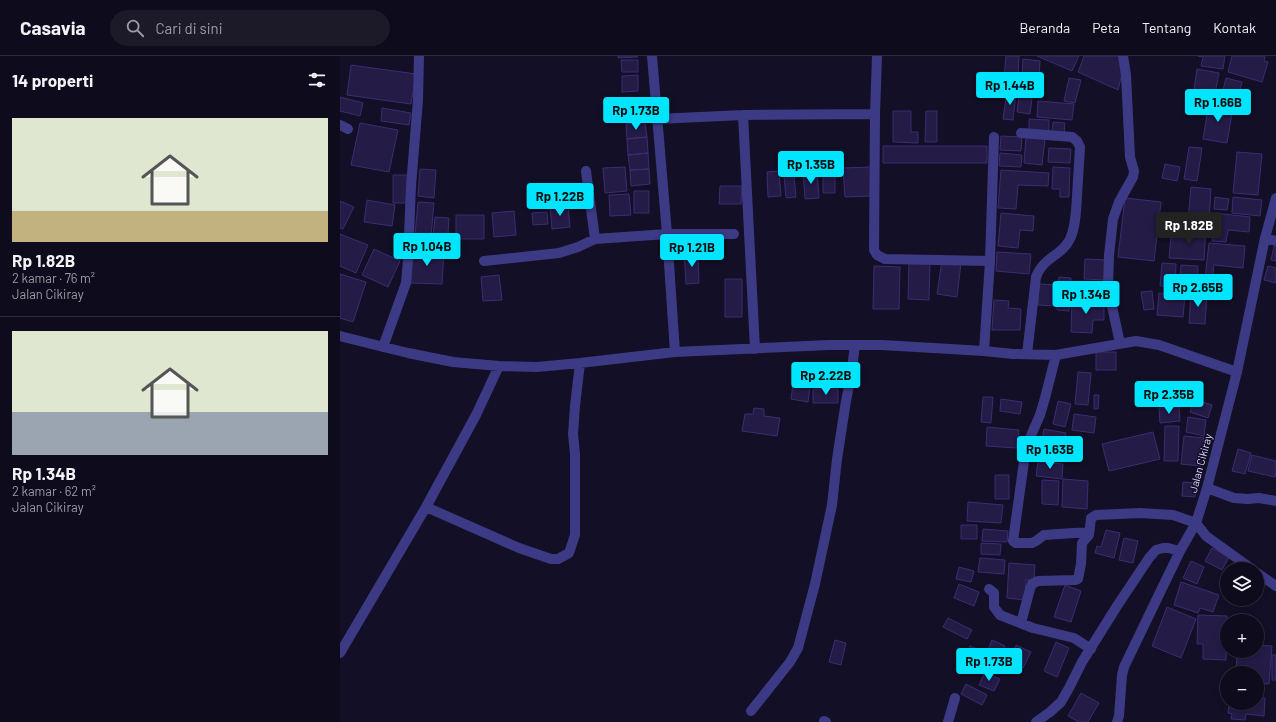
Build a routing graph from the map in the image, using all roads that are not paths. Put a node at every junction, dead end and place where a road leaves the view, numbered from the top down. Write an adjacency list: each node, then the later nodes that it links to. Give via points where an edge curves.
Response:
1 (419, 56): 22 (street, via 406,283)
2 (652, 56): 7 (street)
3 (877, 56): 5 (street)
4 (1123, 56): 20 (street, via 1130,158 1134,171 1113,219 1108,288)
5 (875, 114): 6 (street); 18 (street, via 875,253 885,259)
6 (743, 115): 7 (street); 23 (street)
7 (657, 119): 12 (street)
8 (1021, 133): 26 (street, via 1072,137 1077,140 1080,148 1075,219 1070,239 1062,251 1038,270)
9 (994, 137): 18 (street)
10 (586, 171): 15 (street)
11 (1276, 198): 14 (street, Jalan Cikiray)
12 (667, 234): 13 (street); 15 (street); 25 (street)
13 (734, 234)
14 (1265, 238): 16 (street); 30 (street, Jalan Cikiray)
15 (595, 239): 17 (street, via 559,253)
16 (1276, 241)
17 (484, 261)
18 (990, 261): 24 (street)
19 (340, 336): 22 (street)
20 (1120, 343): 27 (street); 30 (street, via 1136,341 1159,345)
21 (855, 345): 23 (street); 24 (street); 45 (street, via 832,505 798,648 790,662)
22 (383, 347): 29 (street, via 453,362)
23 (755, 349): 25 (street)
24 (984, 351): 26 (street)
25 (675, 352): 28 (street)
26 (1027, 354): 27 (street)
27 (1056, 355): 35 (street, via 1042,409 1026,447 1014,542 1032,543 1044,535)
28 (580, 363): 29 (street, via 537,367); 33 (street, via 574,434 575,535 569,553 558,559 551,559 519,548)
29 (499, 366): 33 (street, via 476,415)
30 (1237, 372): 31 (street, Jalan Cikiray)
31 (1207, 488): 32 (street, via 1234,498); 34 (street, Jalan Cikiray)
32 (1276, 501)
33 (426, 507): 43 (street)
34 (1196, 523): 35 (street, via 1173,515 1113,513 1093,516); 36 (street, Jalan Cikiray); 37 (street, via 1206,536)
35 (1089, 532): 41 (street, via 1088,538 1082,543 1078,579 1034,582)
36 (1180, 552): 42 (street, via 1163,548 1156,550 1148,558); 48 (street, Jalan Cikiray, via 1124,667)
37 (1242, 562)
38 (1264, 578): 39 (street)
39 (1276, 586)
40 (989, 589): 41 (street, via 994,593 996,611)
41 (1021, 623): 42 (street, via 1074,638)
42 (1090, 649): 47 (street, via 1061,702)
43 (340, 653)
44 (955, 698): 46 (street)
45 (750, 711)
46 (948, 722)
47 (1036, 722)
48 (1117, 722)

